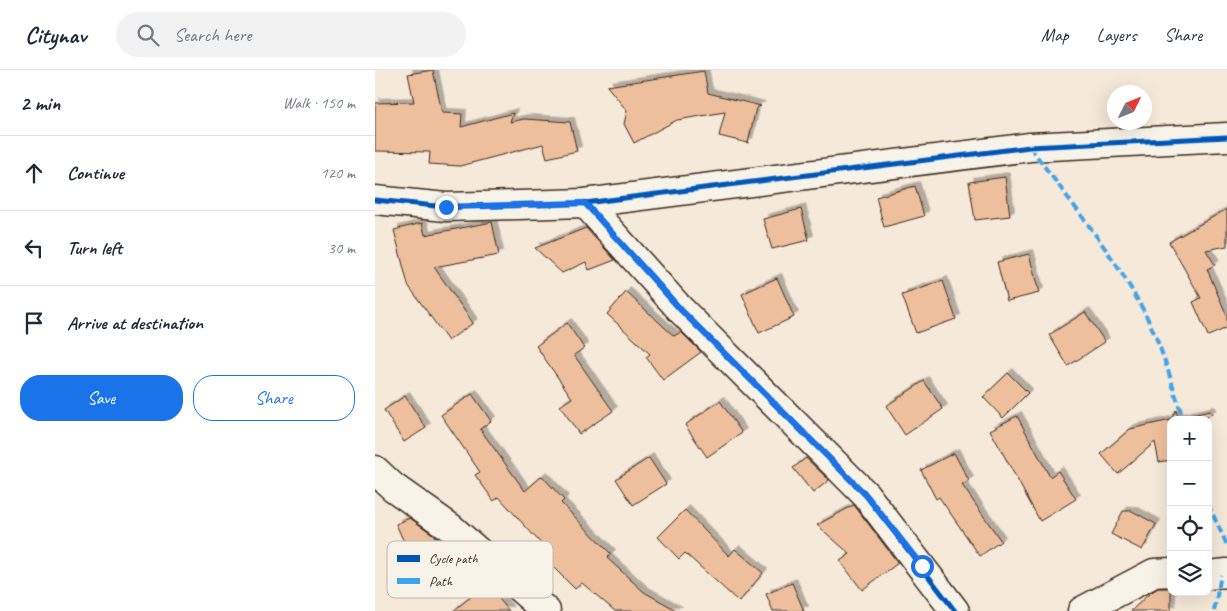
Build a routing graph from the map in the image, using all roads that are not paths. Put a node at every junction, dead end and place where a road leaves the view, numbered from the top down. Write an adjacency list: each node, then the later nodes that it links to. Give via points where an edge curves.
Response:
1 (1227, 137): 3 (street, via 1030,147)
2 (375, 200): 3 (street, via 446,207)
3 (585, 203): 11 (street, via 681,310 866,495)
4 (375, 470): 5 (street, via 393,488)
5 (466, 541)
6 (1167, 572): 12 (street, via 1153,573)
7 (1227, 573): 8 (street)
8 (1212, 575)
9 (530, 598): 10 (street)
10 (545, 611)
11 (955, 611)
12 (1082, 611)

